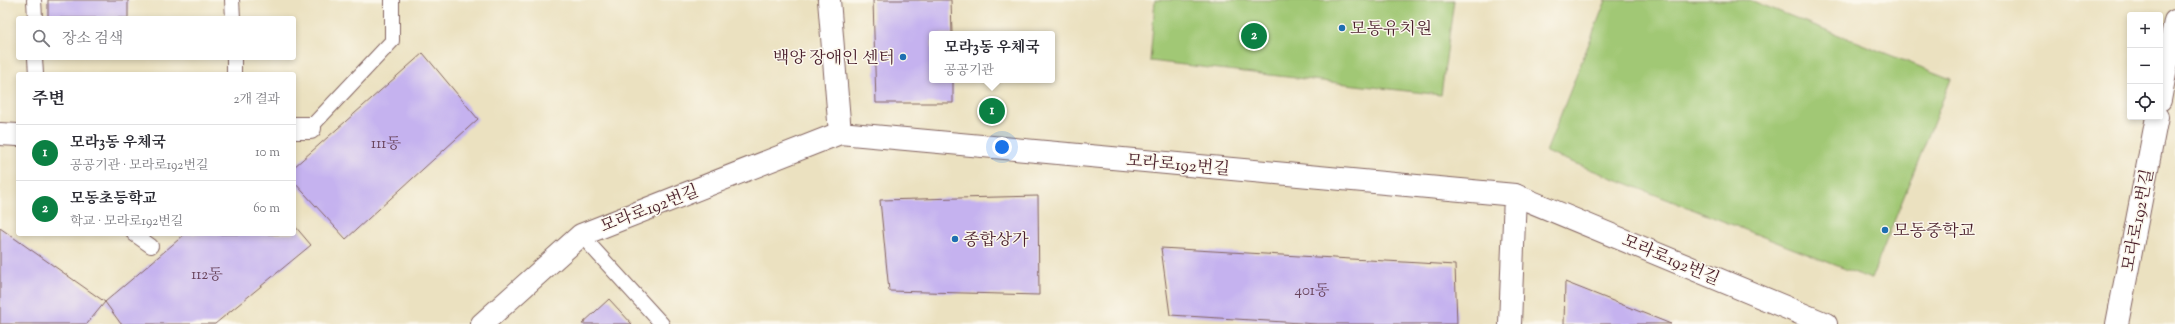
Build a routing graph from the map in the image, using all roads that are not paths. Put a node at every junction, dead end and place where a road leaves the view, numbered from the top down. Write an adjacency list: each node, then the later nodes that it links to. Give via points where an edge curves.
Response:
1 (34, 0): 5 (lane)
2 (232, 0): 6 (lane)
3 (392, 0): 14 (lane, via 392,42)
4 (829, 0): 15 (street)
5 (34, 16)
6 (233, 16)
7 (2175, 21): 12 (street)
8 (36, 60): 10 (lane)
9 (234, 60): 11 (lane)
10 (36, 72)
11 (234, 72)
12 (2163, 84)
13 (2156, 120): 26 (street, 모라로192번길)
14 (302, 128)
15 (840, 133): 18 (street, 모라로192번길); 19 (street, 모라로192번길)
16 (0, 134): 17 (street)
17 (16, 135)
18 (1515, 195): 24 (street); 25 (street, 모라로192번길)
19 (581, 235): 22 (street, 모라로192번길); 23 (lane)
20 (137, 236): 21 (lane)
21 (151, 246)
22 (482, 324)
23 (662, 324)
24 (1510, 324)
25 (1826, 324)
26 (2117, 324)

